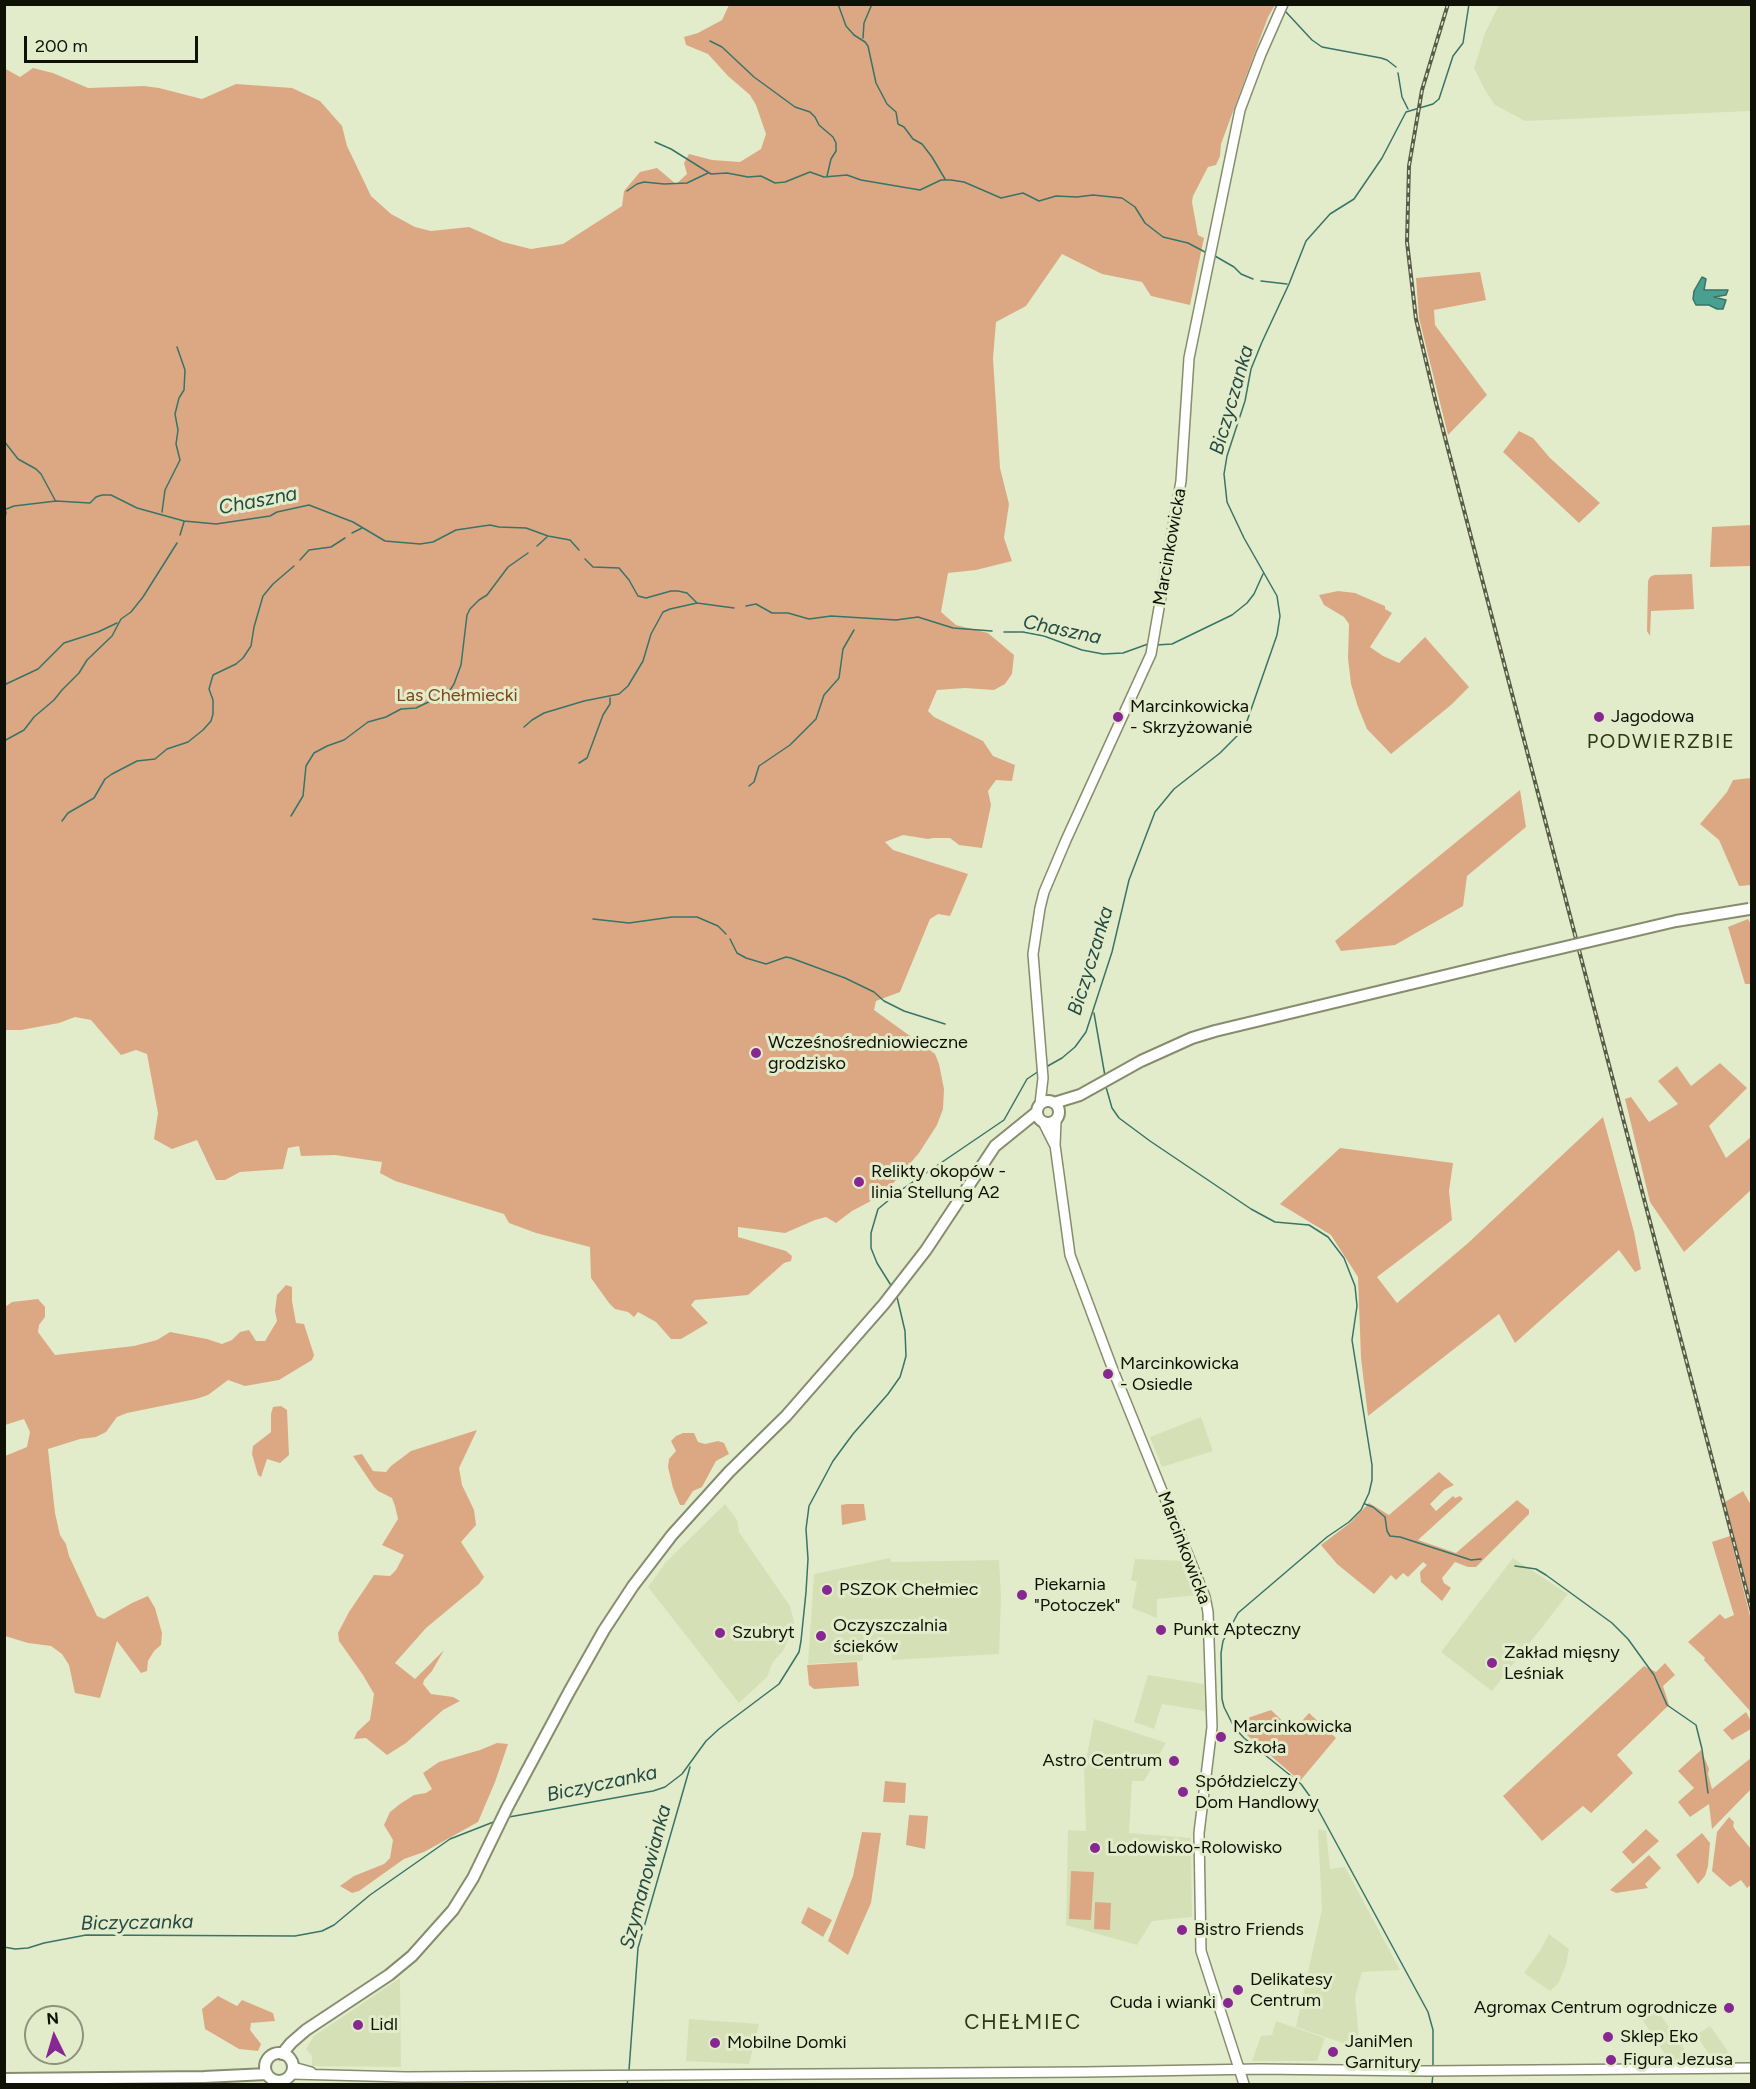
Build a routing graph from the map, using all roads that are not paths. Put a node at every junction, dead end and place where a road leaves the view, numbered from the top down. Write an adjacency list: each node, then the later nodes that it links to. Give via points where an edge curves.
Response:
1 (1283, 4): 3 (street, Marcinkowicka, via 1240,110 1189,358 1181,481 1153,645 1044,892 1033,954)
2 (1752, 908): 4 (main road, bridge, via 1676,921 1192,1038)
3 (1043, 1078): 4 (street, Marcinkowicka); 5 (street, Marcinkowicka)
4 (1055, 1109): 5 (main road, via 1045,1101); 5 (main road, via 1051,1123); 6 (street, Marcinkowicka)
5 (1040, 1115): 6 (street, Marcinkowicka); 10 (main road, via 1005,1136 986,1157 932,1241 884,1304 786,1416 672,1535 633,1586 569,1692 453,1910 412,1956 389,1975 297,2038)
6 (1055, 1145): 9 (street, Marcinkowicka, via 1073,1262 1205,1597 1212,1727 1199,1833 1199,1931 1206,1970)
7 (1752, 2068): 9 (street)
8 (266, 2069): 10 (main road, via 271,2079); 10 (main road, via 273,2055); 11 (main road, via 194,2078)
9 (1240, 2070): 10 (street, via 328,2076); 12 (street, Marcinkowicka)
10 (286, 2073)
11 (4, 2079)
12 (1244, 2085)

